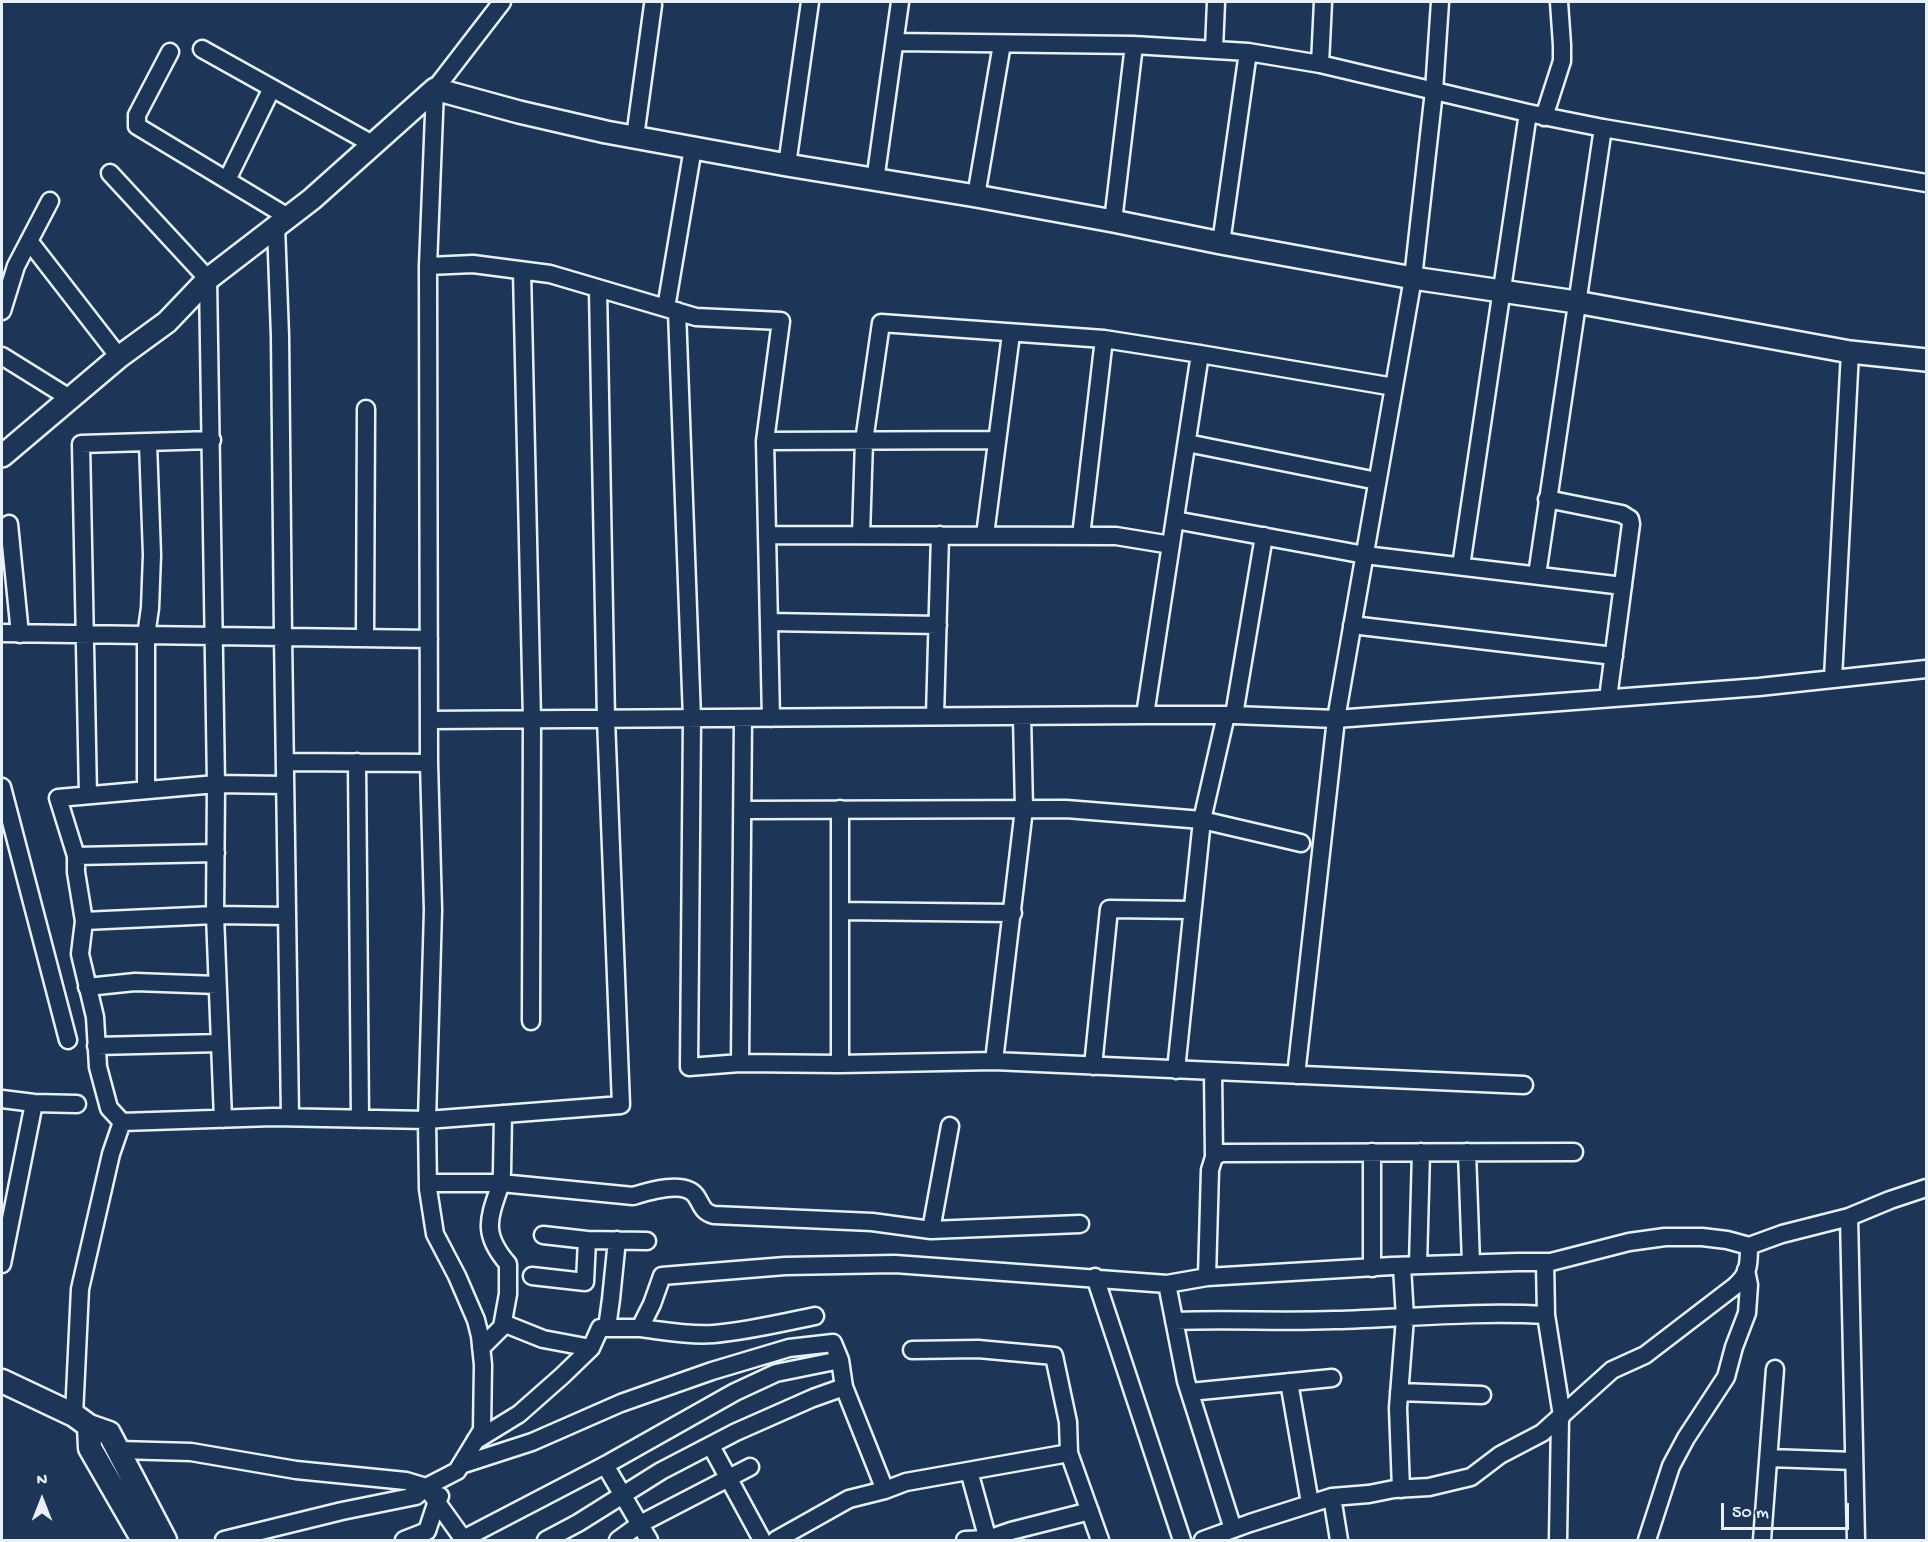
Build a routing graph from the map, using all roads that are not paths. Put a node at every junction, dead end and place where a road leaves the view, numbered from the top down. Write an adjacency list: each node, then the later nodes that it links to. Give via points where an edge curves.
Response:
1 (502, 2): 18 (street)
2 (810, 2): 25 (street)
3 (900, 2): 9 (street)
4 (1216, 2): 13 (street)
5 (1323, 2): 16 (street)
6 (1440, 2): 19 (street)
7 (1559, 2): 20 (street, via 1562,61)
8 (653, 5): 22 (street)
9 (895, 42): 10 (street); 28 (street)
10 (1002, 44): 11 (street); 30 (street)
11 (1134, 45): 13 (street); 32 (street)
12 (202, 49): 17 (street)
13 (1214, 49): 15 (street)
14 (170, 52): 27 (street, via 137,115 137,126)
15 (1248, 52): 16 (street); 35 (street)
16 (1320, 64): 19 (street)
17 (272, 88): 23 (street); 27 (street)
18 (435, 89): 22 (street); 23 (street); 36 (street)
19 (1434, 91): 20 (street); 38 (street)
20 (1536, 115): 21 (street); 41 (street)
21 (1603, 128): 29 (street); 42 (street)
22 (635, 137): 24 (street)
23 (374, 145): 33 (street)
24 (693, 148): 25 (street); 43 (street)
25 (787, 165): 28 (street)
26 (110, 173): 39 (street)
27 (227, 180): 33 (street)
28 (875, 181): 30 (street)
29 (1926, 183)
30 (976, 196): 32 (street)
31 (50, 201): 34 (street)
32 (1113, 221): 35 (street)
33 (282, 222): 39 (street); 85 (street)
34 (29, 241): 44 (street, via 12,276); 50 (street)
35 (1221, 243): 38 (street)
36 (428, 266): 37 (street, via 473,264); 87 (street)
37 (522, 271): 40 (street, via 550,274); 99 (street)
38 (1413, 278): 41 (street); 52 (street)
39 (208, 279): 50 (street, via 167,322); 55 (street)
40 (598, 289): 43 (street); 100 (street)
41 (1502, 290): 42 (street); 74 (street)
42 (1576, 302): 47 (street); 63 (street)
43 (671, 309): 57 (street, via 696,317 781,321); 96 (street)
44 (2, 311)
45 (1011, 334): 46 (street); 56 (street); 58 (street, via 880,323)
46 (1104, 339): 48 (street); 70 (street)
47 (1850, 352): 51 (street); 90 (street)
48 (1200, 354): 52 (street); 60 (street)
49 (2, 356): 53 (street)
50 (119, 357): 53 (street)
51 (1926, 360)
52 (1394, 387): 62 (street)
53 (71, 399): 61 (street)
54 (366, 409): 86 (street)
55 (212, 440): 59 (street); 84 (street)
56 (997, 440): 58 (street); 69 (street)
57 (765, 441): 58 (street); 66 (street)
58 (864, 441): 67 (street)
59 (148, 443): 82 (street, via 81,444); 83 (street, via 152,555)
60 (1187, 443): 62 (street); 64 (street)
61 (2, 456)
62 (1377, 481): 73 (street)
63 (1548, 500): 75 (street); 76 (street, via 1622,514 1630,519)
64 (1175, 520): 71 (street); 72 (street)
65 (9, 524): 81 (street)
66 (767, 535): 67 (street); 77 (street)
67 (861, 535): 68 (street)
68 (940, 535): 69 (street); 78 (street)
69 (985, 535): 70 (street)
70 (1081, 536): 72 (street, via 1116,536)
71 (1263, 536): 73 (street); 93 (street)
72 (1171, 545): 92 (street)
73 (1365, 555): 74 (street); 79 (street)
74 (1461, 566): 75 (street)
75 (1537, 575): 76 (street)
76 (1623, 586): 88 (street)
77 (769, 622): 78 (street); 98 (street)
78 (938, 625): 94 (street)
79 (1352, 625): 88 (street); 101 (street)
80 (2, 633): 81 (street)
81 (20, 634): 82 (street)
82 (84, 634): 83 (street); 110 (street)
83 (146, 636): 84 (street); 109 (street)
84 (215, 636): 85 (street); 106 (street)
85 (283, 636): 86 (street); 103 (street)
86 (364, 638): 87 (street)
87 (429, 639): 102 (street)
88 (1614, 656): 91 (street)
89 (1926, 669): 90 (street)
90 (1833, 678): 91 (street)
91 (1608, 698): 101 (street)
92 (1144, 715): 93 (street); 95 (street)
93 (1230, 715): 101 (street); 114 (street)
94 (935, 716): 95 (street); 98 (street)
95 (1022, 716): 112 (street)
96 (692, 718): 97 (street); 100 (street); 131 (street, via 689,1067)
97 (744, 718): 98 (street); 113 (street)
98 (771, 718)
99 (532, 719): 100 (street); 102 (street); 126 (street)
100 (606, 719): 141 (street, via 621,1105)
101 (1336, 719): 136 (street)
102 (429, 720): 105 (street)
103 (285, 762): 104 (street); 107 (street)
104 (357, 762): 105 (street); 144 (street)
105 (429, 763): 145 (street, via 433,910)
106 (216, 784): 107 (street); 109 (street); 116 (street)
107 (285, 785): 122 (street)
108 (2, 787): 127 (street)
109 (146, 790): 110 (street)
110 (88, 795): 117 (street, via 58,798)
111 (840, 809): 112 (street); 113 (street); 119 (street)
112 (1024, 809): 114 (street); 120 (street)
113 (742, 810): 131 (street)
114 (1202, 820): 115 (street); 118 (street)
115 (1300, 843)
116 (216, 853): 117 (street); 121 (street)
117 (76, 856): 123 (street)
118 (1192, 910): 133 (street, via 1109,909); 134 (street)
119 (840, 911): 120 (street); 132 (street)
120 (1013, 913): 130 (street)
121 (215, 915): 122 (street); 123 (street); 124 (street)
122 (287, 916): 142 (street)
123 (84, 921): 125 (street, via 80,954)
124 (217, 985): 125 (street, via 135,982); 128 (street)
125 (87, 987): 129 (street, via 95,1017)
126 (531, 1021)
127 (68, 1040)
128 (220, 1043): 129 (street); 143 (street)
129 (96, 1046): 146 (street, via 109,1108)
130 (994, 1061): 132 (street); 133 (street)
131 (740, 1063): 132 (street)
132 (840, 1064)
133 (1093, 1066): 134 (street)
134 (1176, 1070): 135 (street)
135 (1214, 1071): 136 (street); 152 (street)
136 (1296, 1075): 137 (street)
137 (1524, 1085)
138 (2, 1099): 139 (street)
139 (34, 1103): 140 (street); 166 (street)
140 (77, 1104)
141 (503, 1114): 145 (street); 154 (street)
142 (290, 1117): 143 (street); 144 (street)
143 (223, 1119): 146 (street)
144 (360, 1119): 145 (street)
145 (427, 1120): 153 (street)
146 (122, 1122): 194 (street, via 80,1289)
147 (950, 1126): 158 (street)
148 (1372, 1152): 149 (street); 152 (street, via 1228,1152); 168 (street)
149 (1420, 1152): 150 (street); 167 (street)
150 (1467, 1152): 151 (street); 165 (street)
151 (1574, 1152)
152 (1214, 1157): 172 (street, via 1210,1170)
153 (428, 1183): 154 (street); 181 (street, via 435,1234 476,1320)
154 (501, 1183): 158 (street, via 633,1196 688,1188 702,1209 714,1215 872,1222); 178 (street, via 489,1218 493,1241 508,1264)
155 (1926, 1188): 156 (street)
156 (1849, 1217): 163 (street); 200 (street)
157 (1080, 1224): 158 (street)
158 (931, 1230)
159 (543, 1235): 160 (street)
160 (587, 1240): 161 (street); 170 (street, via 585,1282)
161 (616, 1240): 162 (street); 179 (street)
162 (647, 1241)
163 (1749, 1246): 164 (street, via 1702,1237 1665,1237); 169 (street)
164 (1545, 1262): 165 (street); 174 (street)
165 (1471, 1263): 167 (street)
166 (2, 1264)
167 (1410, 1266): 168 (street); 176 (street)
168 (1372, 1268): 172 (street)
169 (1746, 1270): 193 (street, via 1735,1286 1645,1355 1612,1370); 233 (street, via 1747,1313 1726,1377 1671,1466)
170 (532, 1276)
171 (1095, 1277): 173 (street); 180 (street, via 896,1264 785,1266 662,1276); 229 (street)
172 (1207, 1277): 173 (street)
173 (1167, 1284): 177 (street)
174 (1546, 1315): 176 (street); 193 (street)
175 (814, 1316): 180 (street, via 712,1334)
176 (1405, 1318): 177 (street); 191 (street)
177 (1174, 1321): 190 (street)
178 (503, 1323): 181 (street); 182 (street, via 543,1340)
179 (607, 1328): 180 (street); 182 (street, via 600,1328)
180 (640, 1328)
181 (481, 1348): 195 (street, via 482,1430)
182 (591, 1348): 195 (street, via 519,1414)
183 (912, 1350): 198 (street, via 978,1349 1054,1356 1068,1422)
184 (840, 1360): 189 (street); 201 (street, via 776,1373); 203 (street, via 833,1343 789,1348 621,1403 532,1442)
185 (1775, 1369): 199 (street)
186 (1332, 1378): 188 (street)
187 (2, 1381): 194 (main road)
188 (1289, 1382): 190 (street); 212 (street)
189 (844, 1388): 196 (street, via 813,1398); 208 (street)
190 (1190, 1392): 215 (street)
191 (1399, 1392): 192 (street); 207 (street)
192 (1482, 1395)
193 (1561, 1417): 207 (street, via 1471,1477 1429,1487); 232 (street)
194 (82, 1421): 197 (main road, via 109,1433); 216 (main road, via 90,1448)
195 (474, 1442): 203 (street)
196 (711, 1446): 205 (street); 209 (street)
197 (119, 1450): 206 (street, via 191,1452); 217 (main road)
198 (1069, 1453): 204 (street); 213 (street)
199 (1769, 1458): 200 (street); 234 (street)
200 (1854, 1461): 235 (street)
201 (605, 1464): 209 (street); 220 (street)
202 (750, 1467): 205 (street)
203 (459, 1468): 206 (street); 211 (street)
204 (969, 1471): 208 (street, via 906,1482); 227 (street)
205 (729, 1478): 214 (street); 224 (street)
206 (426, 1486): 211 (street); 218 (street, via 416,1496)
207 (1401, 1488): 210 (street)
208 (885, 1491): 225 (street, via 849,1499)
209 (623, 1495): 214 (street); 221 (street)
210 (1332, 1497): 212 (street); 231 (street)
211 (437, 1502): 219 (street, via 427,1531); 220 (street)
212 (1310, 1503): 215 (street)
213 (1090, 1511): 227 (street); 228 (street)
214 (640, 1524): 222 (street); 223 (street)
215 (1233, 1529): 230 (street)
216 (143, 1540)
217 (165, 1540)
218 (224, 1540)
219 (404, 1540)
220 (464, 1540)
221 (546, 1540)
222 (618, 1540)
223 (649, 1540)
224 (762, 1540)
225 (776, 1540)
226 (965, 1540): 227 (street)
227 (988, 1540)
228 (1100, 1540)
229 (1182, 1540)
230 (1203, 1540)
231 (1339, 1540)
232 (1558, 1540)
233 (1647, 1540)
234 (1762, 1540)
235 (1856, 1540)

